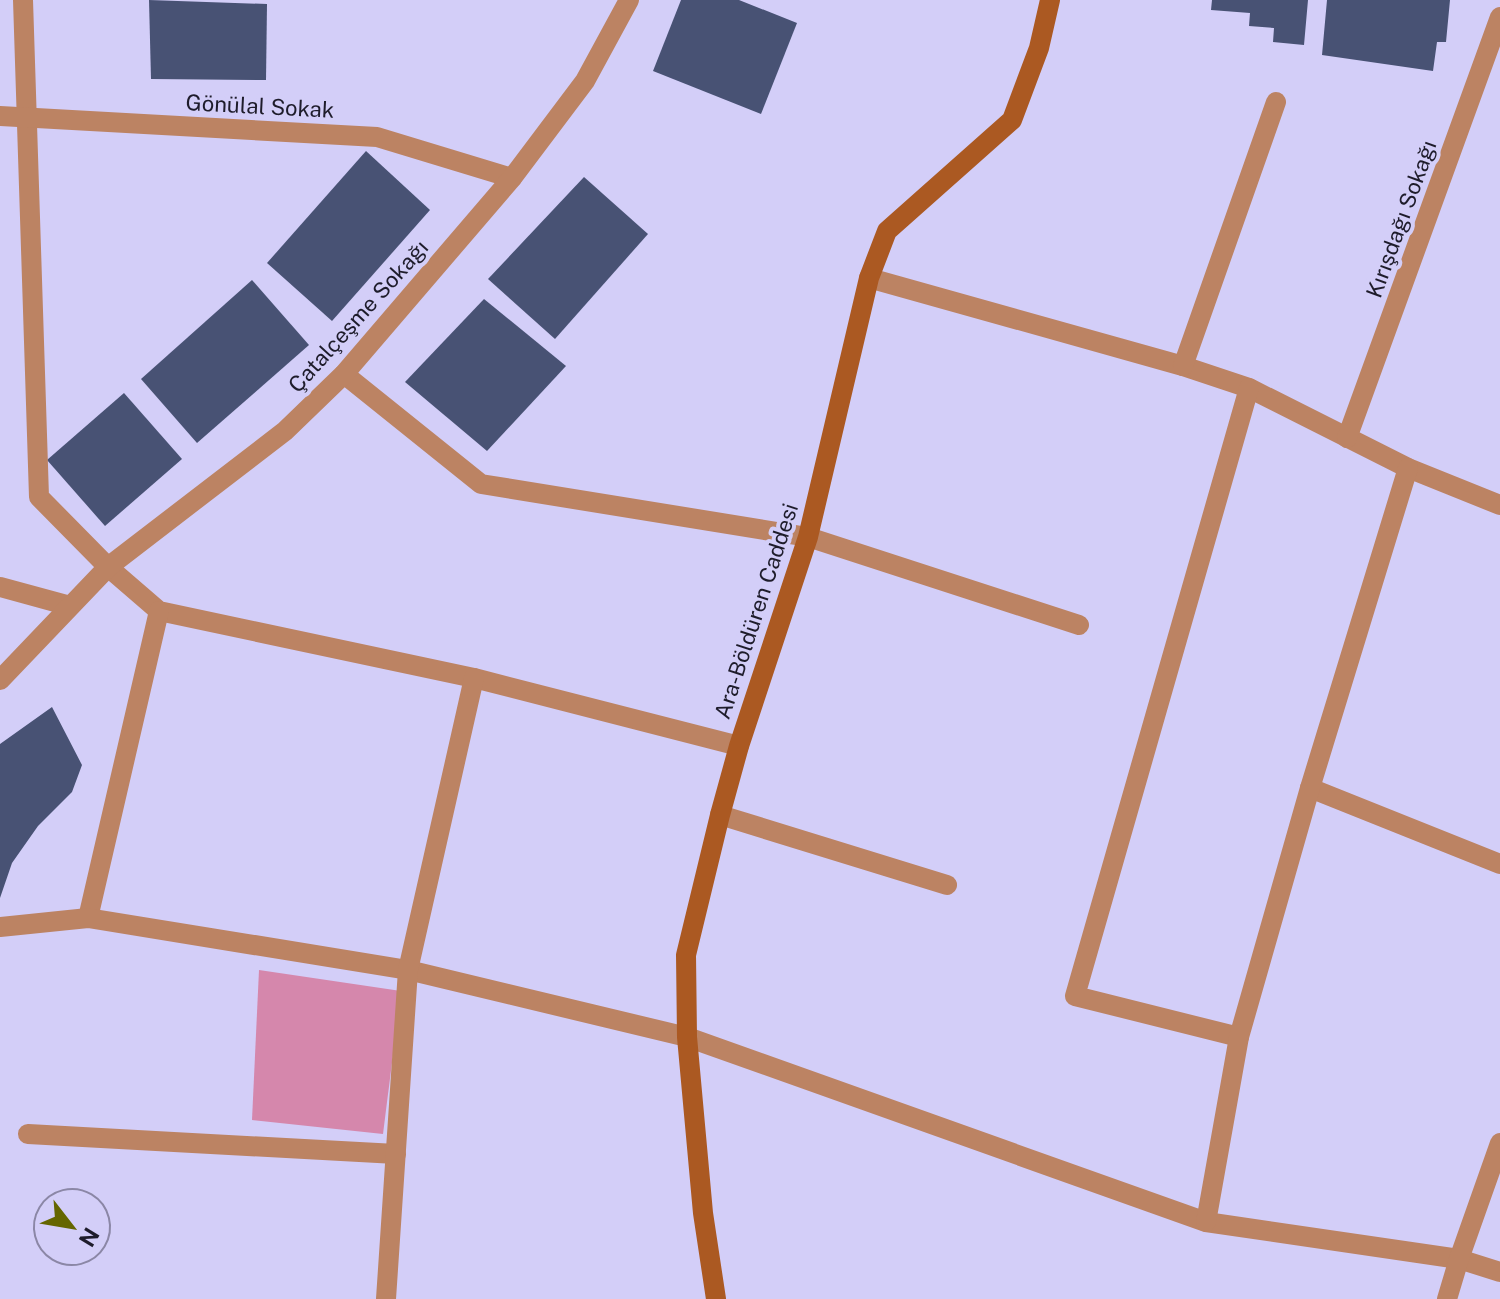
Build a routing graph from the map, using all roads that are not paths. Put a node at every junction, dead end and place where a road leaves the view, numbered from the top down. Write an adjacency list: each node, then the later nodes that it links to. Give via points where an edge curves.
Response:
1 (23, 0): 7 (street)
2 (629, 0): 8 (street, Çatalçeşme Sokağı, via 585,81)
3 (1050, 0): 9 (street, Ara-Böldüren Caddesi, via 1039,48 1012,120 887,231)
4 (1500, 17): 13 (street, Kırışdağı Sokağı)
5 (1276, 102): 10 (street)
6 (0, 116): 7 (street, Gönülal Sokak)
7 (27, 117): 8 (street, Gönülal Sokak, via 377,137); 17 (street, via 39,497)
8 (512, 178): 11 (street, Çatalçeşme Sokağı)
9 (869, 278): 10 (street); 16 (street, Ara-Böldüren Caddesi)
10 (1183, 366): 12 (street)
11 (344, 374): 16 (street, via 481,484); 17 (street, Çatalçeşme Sokağı, via 285,431)
12 (1249, 388): 13 (street); 33 (street, via 1075,996)
13 (1347, 438): 14 (street)
14 (1408, 468): 15 (street); 25 (street)
15 (1500, 505)
16 (808, 537): 21 (street); 24 (street, Ara-Böldüren Caddesi)
17 (108, 567): 19 (street, Çatalçeşme Sokağı); 20 (street)
18 (0, 587): 19 (street)
19 (70, 606): 23 (street, Çatalçeşme Sokağı)
20 (159, 611): 22 (street); 29 (street)
21 (1079, 625)
22 (474, 678): 24 (street); 31 (street)
23 (0, 680)
24 (739, 746): 26 (street, Ara-Böldüren Caddesi)
25 (1310, 788): 27 (street); 33 (street)
26 (720, 815): 28 (street); 32 (street, Ara-Böldüren Caddesi, via 686,955)
27 (1500, 864)
28 (947, 885)
29 (88, 918): 30 (street); 31 (street)
30 (0, 927)
31 (408, 970): 32 (street); 36 (street)
32 (687, 1037): 37 (street); 41 (street, Ara-Böldüren Caddesi)
33 (1239, 1037): 37 (street)
34 (28, 1134): 36 (street)
35 (1500, 1143): 38 (street)
36 (396, 1154): 40 (street)
37 (1206, 1222): 38 (street)
38 (1459, 1259): 39 (street); 42 (street)
39 (1500, 1272)
40 (386, 1299)
41 (716, 1299)
42 (1447, 1299)

